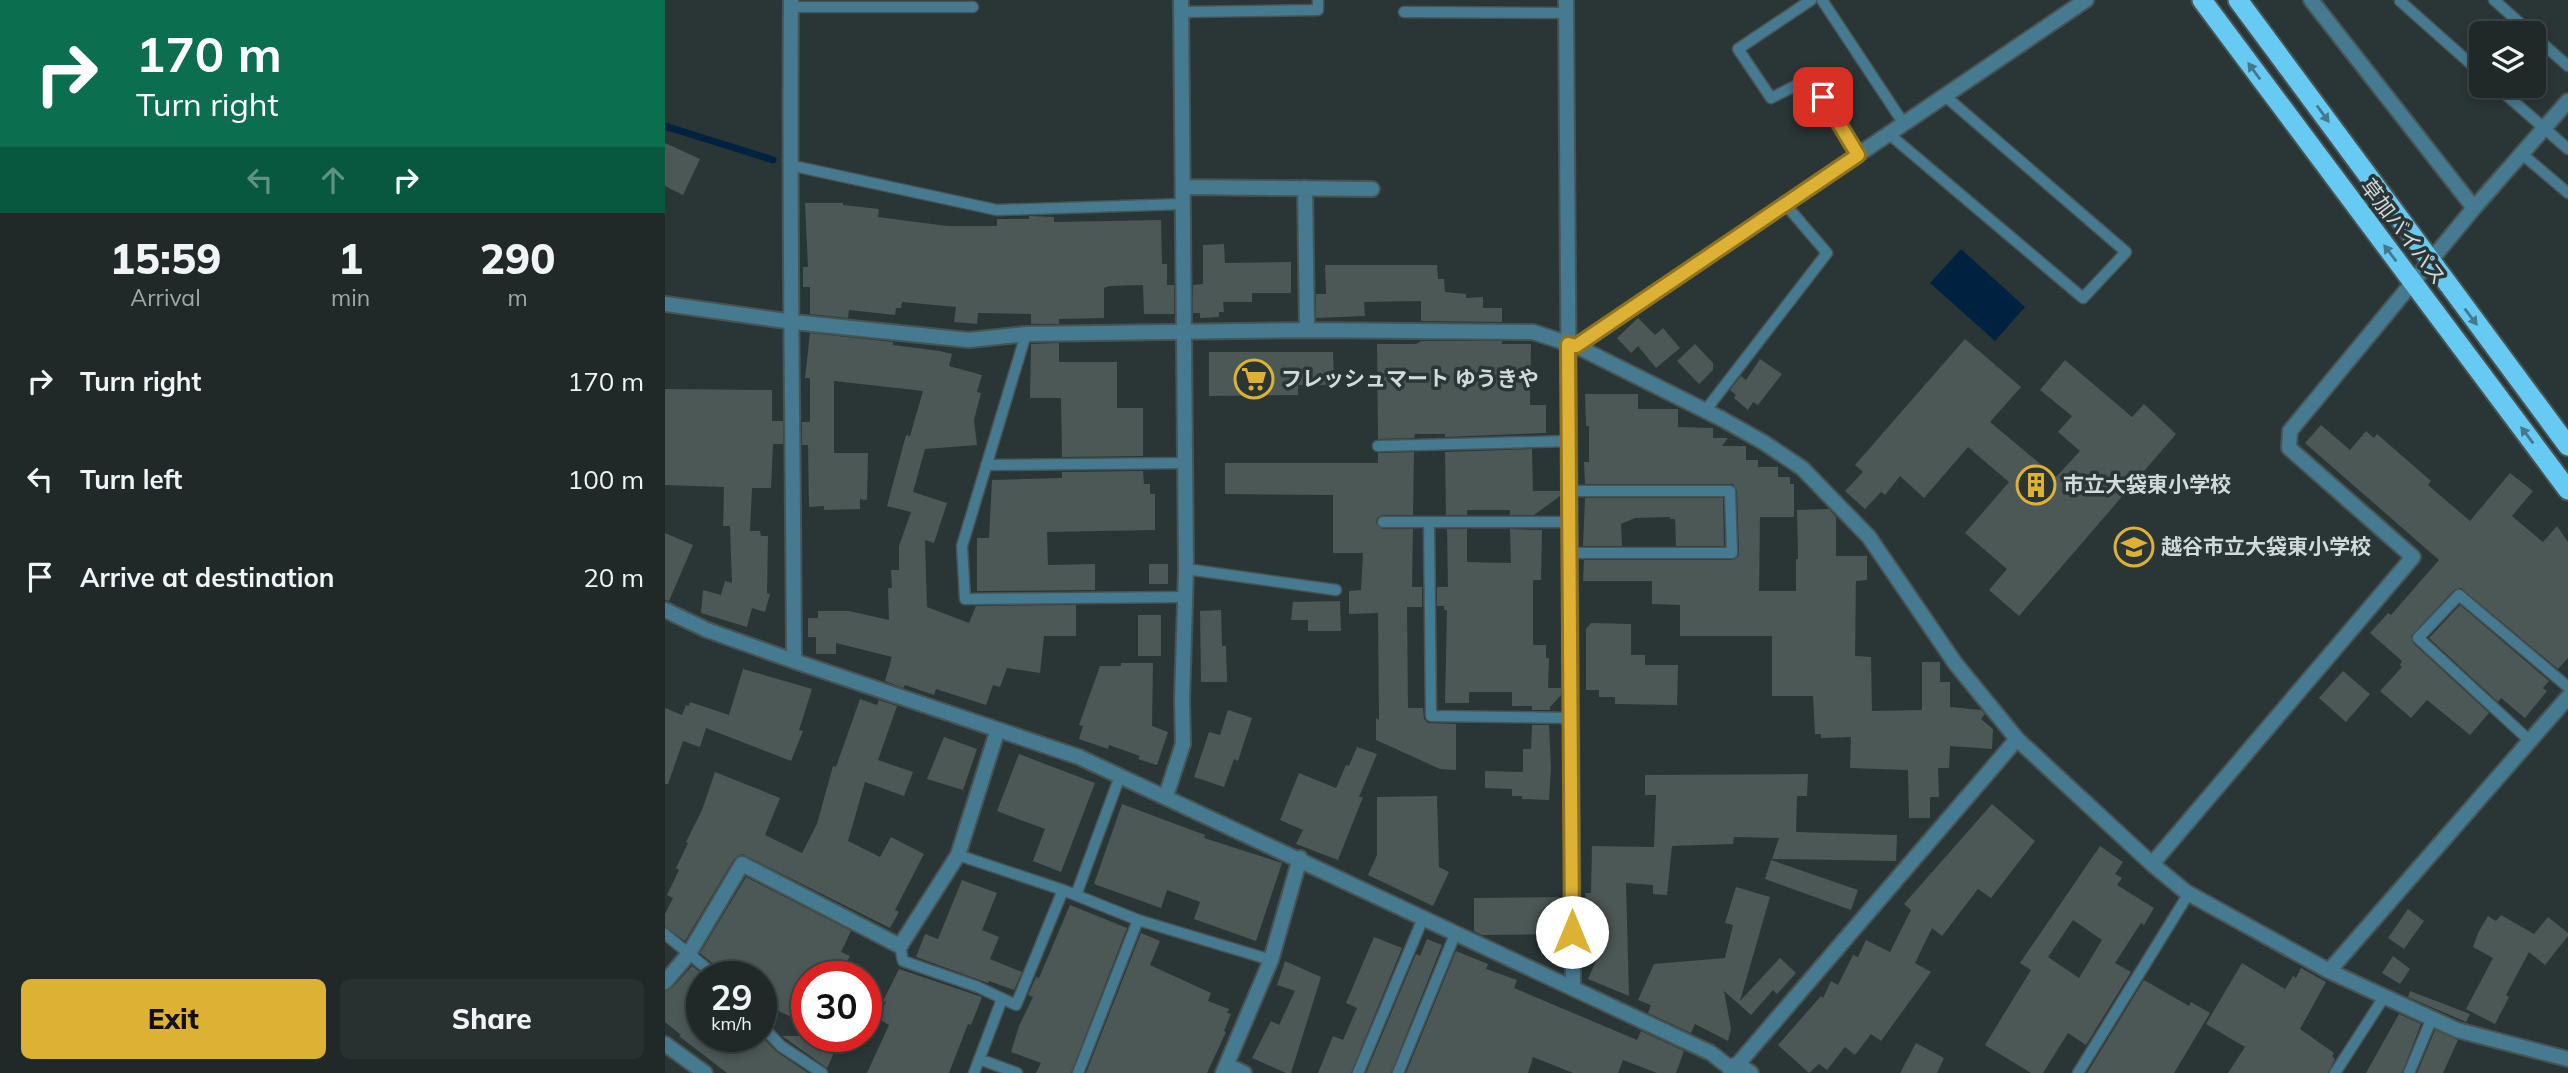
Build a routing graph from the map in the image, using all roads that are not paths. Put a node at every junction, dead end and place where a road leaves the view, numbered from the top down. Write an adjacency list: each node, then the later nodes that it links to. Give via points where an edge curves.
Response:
1 (1318, 0): 11 (lane, via 1318,10)
2 (1811, 0): 27 (lane, via 1738,50 1771,98 1811,78)
3 (1822, 0): 22 (lane)
4 (2086, 0): 19 (street)
5 (2202, 0): 37 (highway, 草加バイパス, one-way to 5)
6 (2238, 0): 36 (highway, 草加バイパス, one-way to 36)
7 (2311, 0): 35 (street)
8 (2494, 0): 15 (lane)
9 (2400, 1): 17 (lane)
10 (791, 4): 12 (lane); 28 (street)
11 (1181, 6): 29 (street)
12 (973, 7)
13 (1566, 7): 14 (lane); 43 (street)
14 (1404, 12)
15 (2518, 21)
16 (2546, 46): 18 (lane)
17 (2469, 62)
18 (2568, 66)
19 (1945, 96): 22 (street); 24 (lane, via 2126,252 2083,298)
20 (2509, 98): 23 (lane)
21 (2568, 101): 23 (street)
22 (1904, 124): 24 (street)
23 (2544, 128): 25 (lane); 26 (street)
24 (1889, 134): 27 (street)
25 (2568, 149)
26 (2522, 153): 32 (lane); 35 (street)
27 (1858, 155): 34 (street)
28 (789, 166): 33 (lane, via 996,210); 39 (street)
29 (1183, 187): 30 (street); 33 (street)
30 (1305, 188): 31 (street); 41 (street)
31 (1372, 189)
32 (2568, 193)
33 (1183, 204): 40 (street)
34 (1785, 204): 43 (street); 44 (lane, via 1827,253)
35 (2474, 208): 36 (street)
36 (2430, 262): 37 (street); 47 (highway, 草加バイパス, one-way to 47)
37 (2412, 282): 50 (highway, 草加バイパス, one-way to 37); 71 (street, via 2290,431 2289,449 2413,557)
38 (665, 304): 39 (street)
39 (793, 322): 42 (street, via 969,340); 60 (street)
40 (1184, 330): 41 (street); 42 (street); 48 (street)
41 (1307, 330): 43 (street, via 1533,332)
42 (1025, 334): 49 (lane)
43 (1572, 345): 44 (street); 45 (street)
44 (1705, 411): 65 (street, via 1802,468 1837,502 1869,537 1955,663)
45 (1569, 441): 46 (lane); 51 (street)
46 (1378, 446)
47 (2568, 446)
48 (1185, 463): 49 (lane); 56 (street)
49 (986, 465): 58 (lane, via 962,546 965,600)
50 (2568, 490)
51 (1569, 491): 52 (street); 55 (lane, via 1730,491 1732,553)
52 (1569, 522): 54 (lane); 55 (street)
53 (1384, 523): 54 (lane)
54 (1429, 523): 63 (lane, via 1431,716)
55 (1569, 553): 63 (street)
56 (1186, 569): 57 (lane); 58 (street)
57 (1336, 590)
58 (1185, 597): 68 (street, via 1183,744)
59 (665, 610): 60 (street)
60 (794, 661): 64 (street)
61 (2568, 687): 66 (lane, via 2459,595 2418,638)
62 (2568, 697): 66 (street)
63 (1571, 718): 85 (street)
64 (997, 732): 67 (street, via 1079,757); 69 (street)
65 (2017, 739): 71 (street); 93 (street)
66 (2530, 741): 83 (street)
67 (1120, 776): 68 (street); 74 (lane)
68 (1166, 796): 70 (street)
69 (958, 855): 72 (lane); 79 (street)
70 (1300, 859): 75 (street); 81 (street)
71 (2152, 864): 73 (street)
72 (1063, 890): 74 (lane); 87 (lane, via 1016,1005)
73 (2189, 893): 83 (street); 104 (lane)
74 (1076, 895): 76 (lane)
75 (1424, 916): 77 (street); 101 (lane)
76 (1138, 920): 81 (lane); 99 (lane)
77 (1456, 932): 85 (street); 102 (lane)
78 (665, 934): 80 (lane)
79 (900, 947): 80 (street, via 742,864); 87 (lane, via 903,961)
80 (688, 955): 82 (lane); 84 (street)
81 (1271, 960): 94 (street)
82 (696, 961)
83 (2329, 971): 86 (street)
84 (665, 982)
85 (1573, 987): 93 (street, via 1711,1052)
86 (2384, 997): 88 (street); 105 (lane)
87 (1003, 999): 91 (lane)
88 (2432, 1018): 92 (street, via 2457,1030); 106 (lane)
89 (777, 1042): 96 (lane)
90 (665, 1044): 95 (street)
91 (979, 1059): 97 (lane); 98 (lane)
92 (2568, 1059)
93 (1733, 1068): 103 (street)
94 (1225, 1069): 100 (street)
95 (705, 1073)
96 (822, 1073)
97 (974, 1073)
98 (1017, 1073)
99 (1078, 1073)
100 (1244, 1073)
101 (1358, 1073)
102 (1398, 1073)
103 (1751, 1073)
104 (2078, 1073)
105 (2335, 1073)
106 (2409, 1073)

